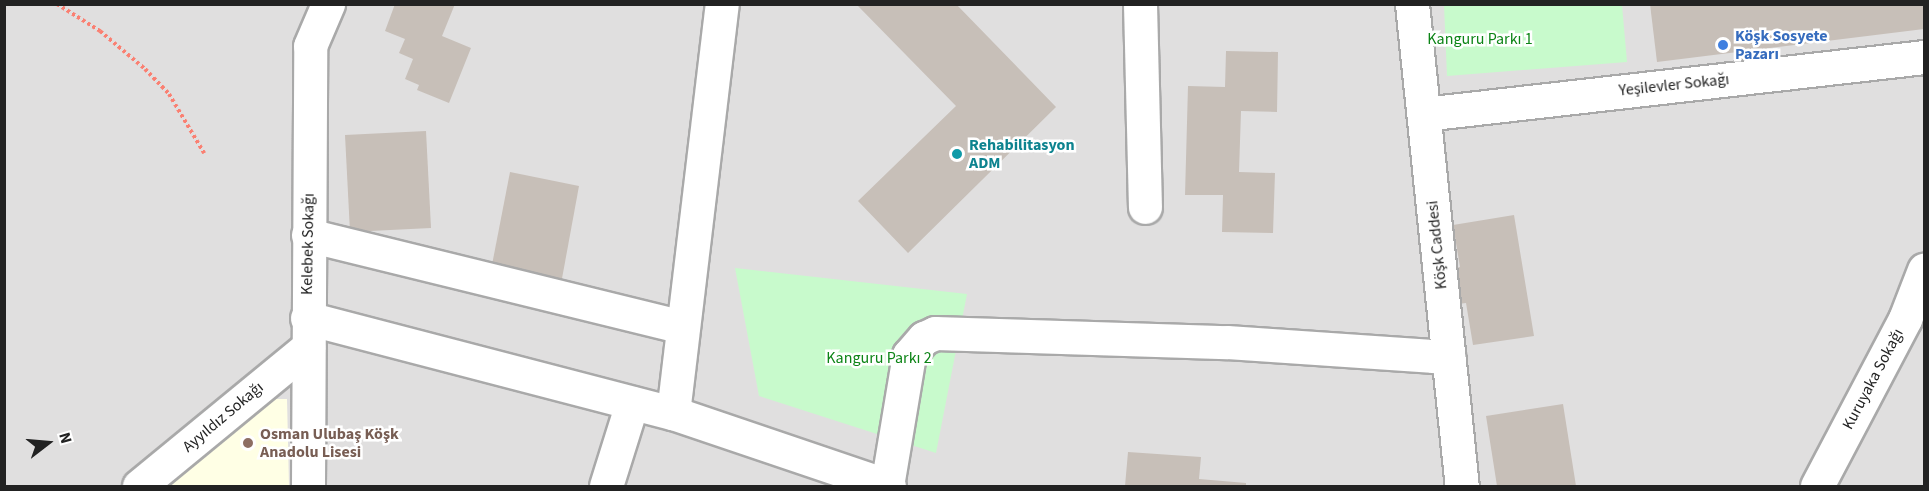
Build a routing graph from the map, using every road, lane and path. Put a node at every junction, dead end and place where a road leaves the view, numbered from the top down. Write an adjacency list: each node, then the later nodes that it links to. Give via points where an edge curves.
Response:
1 (57, 4): 8 (path, via 100,31 146,69 169,94)
2 (328, 4): 10 (street, Kelebek Sokağı, via 310,46)
3 (722, 4): 13 (street)
4 (1140, 4): 9 (street)
5 (1412, 4): 7 (street, Köşk Caddesi)
6 (1924, 57): 7 (street, Yeşilevler Sokağı)
7 (1424, 114): 15 (street, Köşk Caddesi)
8 (204, 153)
9 (1144, 207)
10 (308, 235): 13 (street); 14 (street, Kelebek Sokağı)
11 (1924, 270): 12 (street, Kuruyaka Sokağı)
12 (1915, 325): 23 (street, Kuruyaka Sokağı)
13 (683, 327): 17 (street)
14 (307, 332): 16 (street); 18 (street, Ayyıldız Sokağı); 19 (street, Kelebek Sokağı)
15 (1448, 357): 21 (street, via 1227,342 935,333 924,338 909,355); 22 (street, Köşk Caddesi)
16 (632, 403): 17 (street); 20 (street)
17 (673, 413): 21 (street)
18 (139, 486)
19 (308, 486)
20 (606, 486)
21 (887, 486)
22 (1462, 486)
23 (1817, 486)

